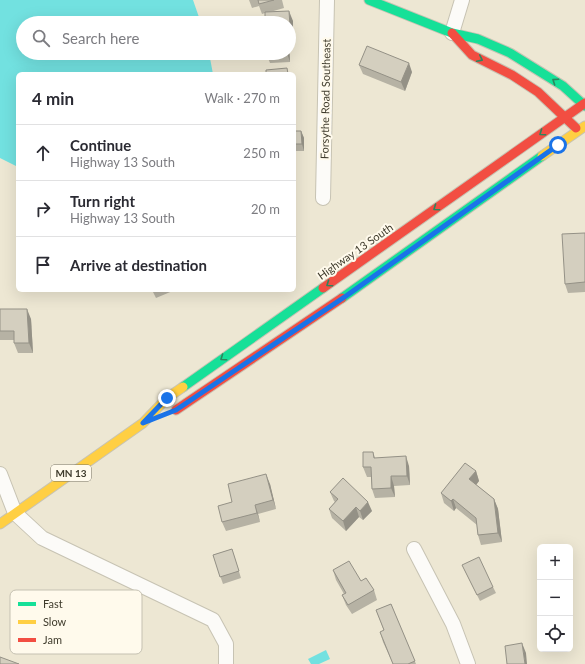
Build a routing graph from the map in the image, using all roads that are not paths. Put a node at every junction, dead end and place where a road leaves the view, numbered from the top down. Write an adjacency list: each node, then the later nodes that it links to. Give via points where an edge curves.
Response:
1 (327, 0): 8 (street, Forsythe Road Southeast)
2 (369, 0): 4 (main road)
3 (462, 0): 4 (street)
4 (452, 33): 5 (main road, one-way to 4, via 563,86 510,53 478,39); 6 (main road, one-way to 6, via 472,55 512,75 538,92)
5 (584, 104): 6 (main road, Highway 13 South / MN 13)
6 (563, 118): 7 (main road); 9 (main road, Highway 13 South / MN 13, one-way to 9, via 167,398)
7 (583, 131): 9 (main road, Highway 13 South / MN 13, via 346,296 166,414)
8 (323, 198)
9 (143, 423): 11 (main road, Highway 13 South / MN 13)
10 (0, 474): 11 (street)
11 (15, 512): 12 (main road, Highway 13 South / MN 13); 14 (street, via 42,538 213,620 226,644)
12 (0, 524)
13 (414, 549): 15 (street, via 453,624)
14 (226, 664)
15 (468, 664)

